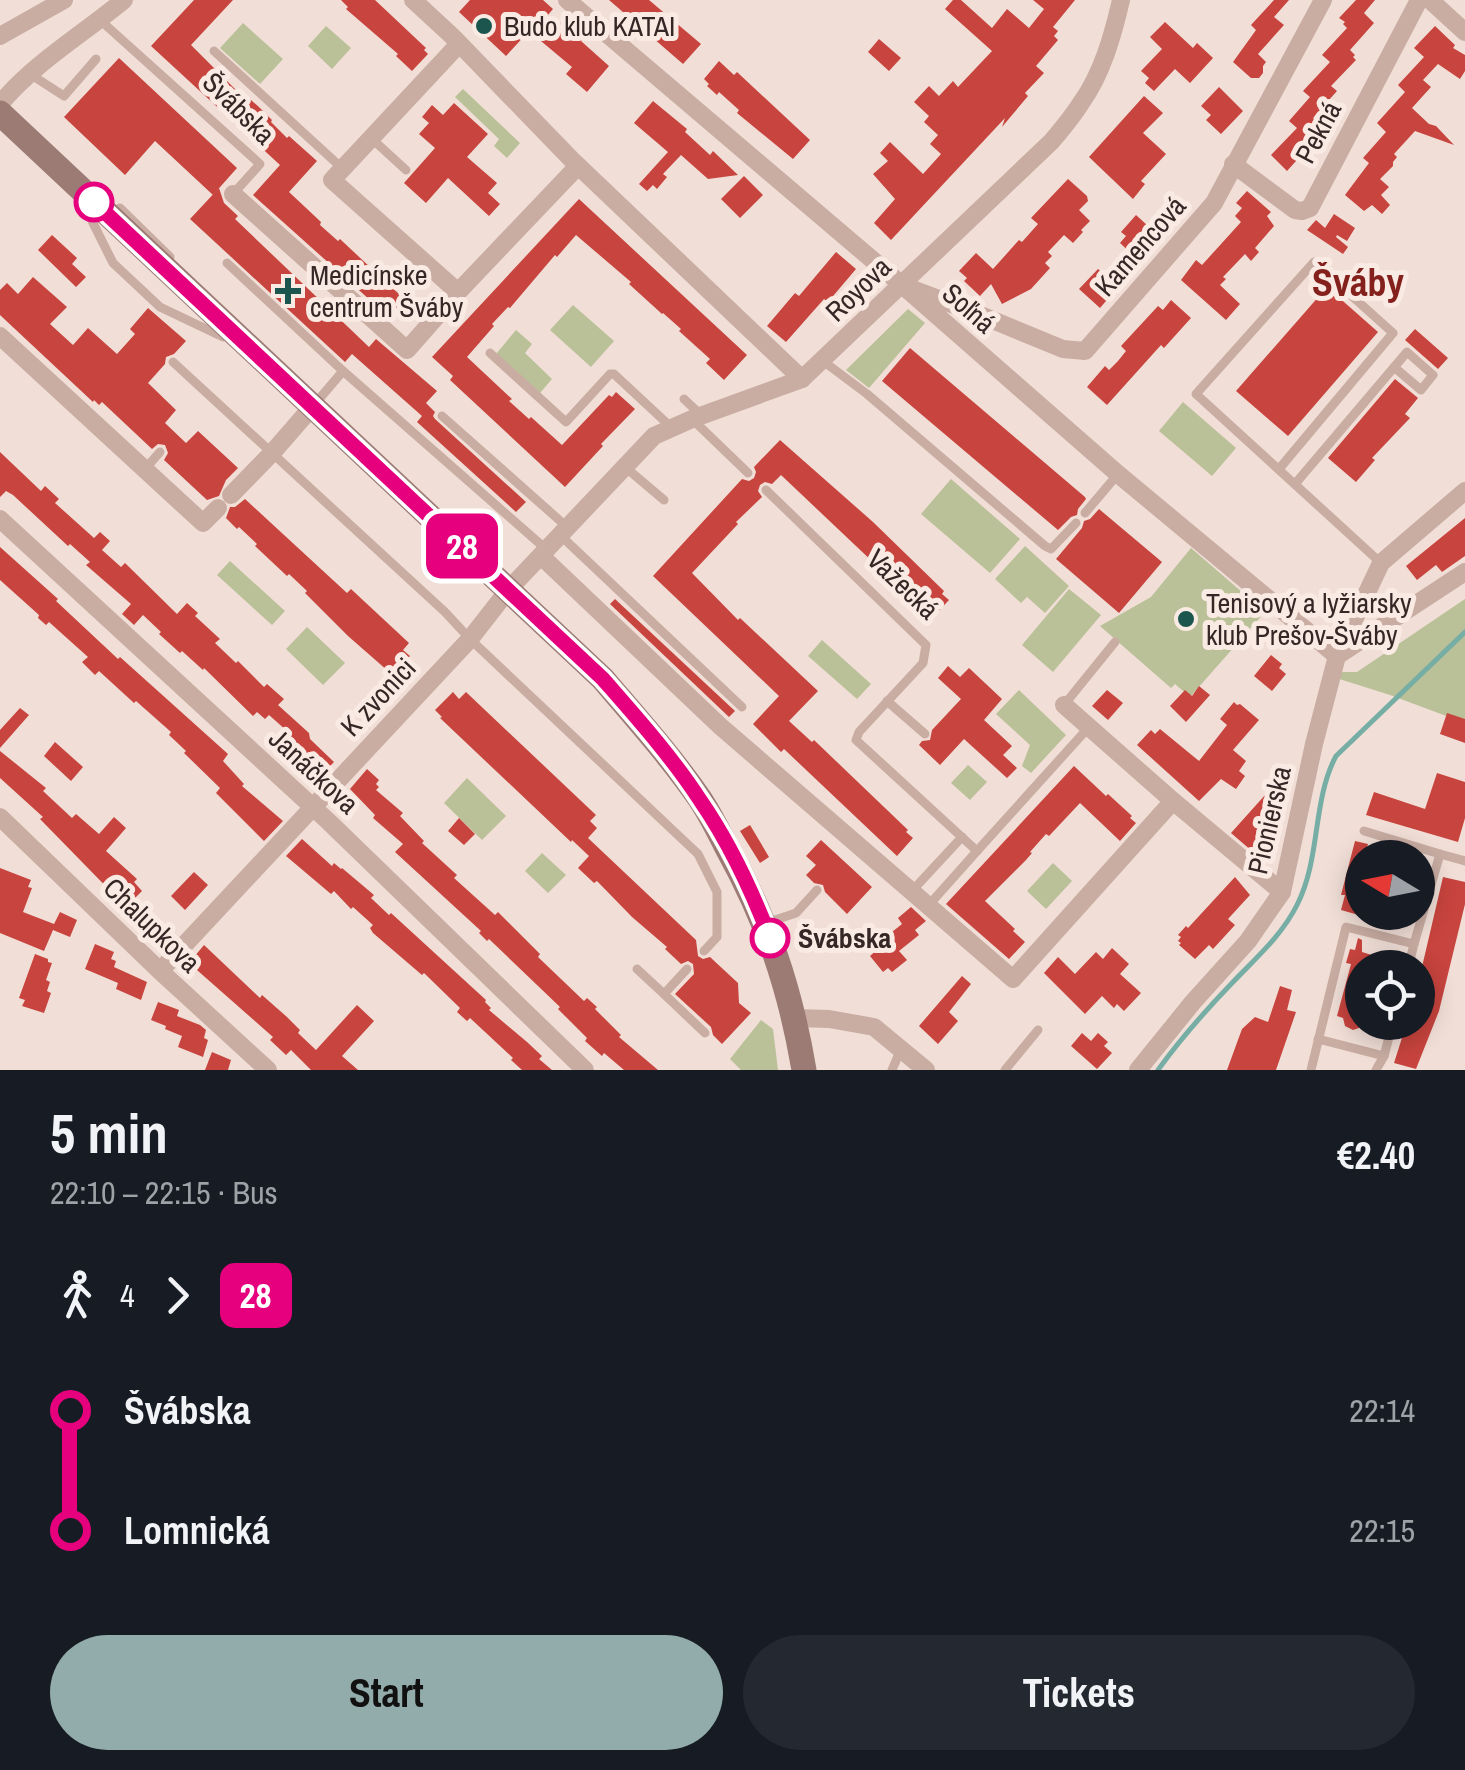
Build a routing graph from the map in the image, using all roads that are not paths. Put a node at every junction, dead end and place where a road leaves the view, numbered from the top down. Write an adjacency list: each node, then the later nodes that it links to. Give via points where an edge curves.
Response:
1 (64, 0): 11 (street)
2 (124, 0): 9 (street)
3 (413, 0): 12 (street)
4 (567, 0): 28 (street, Soľná)
5 (1121, 0): 28 (street, Royova, via 1083,102 1052,141)
6 (1322, 0): 19 (street, Kamencová)
7 (1419, 0): 19 (street, Pekná, via 1310,208 1295,210)
8 (1430, 0): 10 (street)
9 (100, 20): 15 (street); 25 (lane, Švábska, via 260,164)
10 (1465, 32)
11 (0, 36)
12 (459, 44): 18 (street); 20 (street)
13 (214, 51): 21 (lane)
14 (96, 60): 15 (lane, via 64,96)
15 (30, 74): 16 (street)
16 (0, 104)
17 (0, 113): 23 (street)
18 (371, 138): 21 (street); 22 (lane)
19 (1233, 164): 30 (street, Kamencová, via 1214,203 1085,351 1063,350)
20 (578, 166): 29 (street); 40 (street)
21 (343, 169): 29 (street, via 332,180)
22 (406, 170)
23 (71, 180): 24 (lane); 31 (street); 34 (lane, via 113,263 160,307)
24 (99, 189)
25 (234, 194): 29 (street, Švábska, via 408,350)
26 (113, 202): 31 (lane, via 162,248)
27 (228, 264): 39 (lane)
28 (902, 286): 30 (street, Kamencová); 32 (street, Soľná); 36 (street, Royova)
29 (458, 292)
30 (978, 314): 32 (street)
31 (227, 327): 34 (street)
32 (958, 335): 52 (street, Soľná)
33 (0, 336): 49 (street)
34 (251, 349): 42 (street)
35 (490, 353): 45 (lane, via 566,422 614,374)
36 (822, 361): 40 (street, Royova); 59 (lane, via 1045,546 1051,548)
37 (173, 362): 47 (lane)
38 (1394, 367): 53 (lane)
39 (343, 371): 42 (lane); 61 (lane)
40 (802, 379): 44 (street, Royova)
41 (684, 400): 44 (lane)
42 (312, 406): 47 (street); 64 (street)
43 (442, 416): 60 (lane)
44 (697, 417): 45 (street, Royova); 51 (lane)
45 (672, 428): 48 (street, Royova, via 654,436)
46 (160, 452): 49 (lane)
47 (272, 453): 49 (street, via 203,523); 65 (lane)
48 (625, 467): 56 (lane); 60 (street, Royova)
49 (145, 470)
50 (1279, 470): 50 (lane, via 1196,394 1314,262 1393,333); 53 (lane)
51 (748, 473)
52 (1118, 474): 57 (lane); 67 (street, Soľná)
53 (1295, 484): 62 (lane)
54 (766, 490): 68 (lane, Važecká, via 926,645 923,664)
55 (1465, 491): 62 (street, Pionierska)
56 (664, 500)
57 (1084, 513)
58 (0, 519): 74 (street, Janáčkova)
59 (1076, 523)
60 (564, 531): 61 (street, Royova); 70 (lane)
61 (544, 553): 64 (street, Royova); 82 (street, via 720,726)
62 (1382, 564): 67 (street, Pionierska)
63 (1465, 572): 67 (street)
64 (509, 589): 65 (street, K zvonici); 85 (street, via 603,679 665,752 702,802)
65 (470, 640): 74 (street, K zvonici); 88 (lane, via 698,854 716,892 717,937)
66 (1115, 642): 69 (lane)
67 (1337, 656): 83 (street, Pionierska)
68 (888, 701): 72 (lane); 77 (lane, Važecká, via 856,740)
69 (1064, 705): 71 (street)
70 (742, 707)
71 (1089, 727): 73 (street); 78 (lane)
72 (924, 734)
73 (1173, 801): 83 (street); 84 (street, via 1014,979)
74 (313, 808): 91 (street, K zvonici); 101 (street, Janáčkova)
75 (0, 817): 91 (street, Chalupkova)
76 (1364, 831): 79 (lane)
77 (962, 837): 78 (lane, Važecká); 82 (lane)
78 (977, 851): 84 (lane)
79 (1440, 854): 80 (lane); 86 (lane)
80 (1465, 860)
81 (818, 890): 85 (lane, via 796,913)
82 (912, 892): 84 (street)
83 (1282, 892): 106 (street, Pionierska)
84 (928, 906)
85 (765, 924): 93 (street)
86 (1414, 944): 87 (lane); 96 (lane, via 1346,927)
87 (1412, 950)
88 (704, 952)
89 (636, 969): 92 (lane)
90 (688, 970): 92 (lane)
91 (160, 971): 100 (street, Chalupkova)
92 (664, 994): 95 (lane)
93 (795, 1018): 98 (street, via 874,1028); 102 (street)
94 (1038, 1030): 105 (lane)
95 (706, 1033)
96 (1318, 1039): 99 (lane); 107 (lane)
97 (1388, 1040): 99 (lane)
98 (901, 1049): 103 (lane); 104 (street)
99 (1384, 1056): 108 (lane)
100 (268, 1070)
101 (585, 1070)
102 (804, 1070)
103 (892, 1070)
104 (926, 1070)
105 (1005, 1070)
106 (1138, 1070)
107 (1310, 1070)
108 (1376, 1070)

